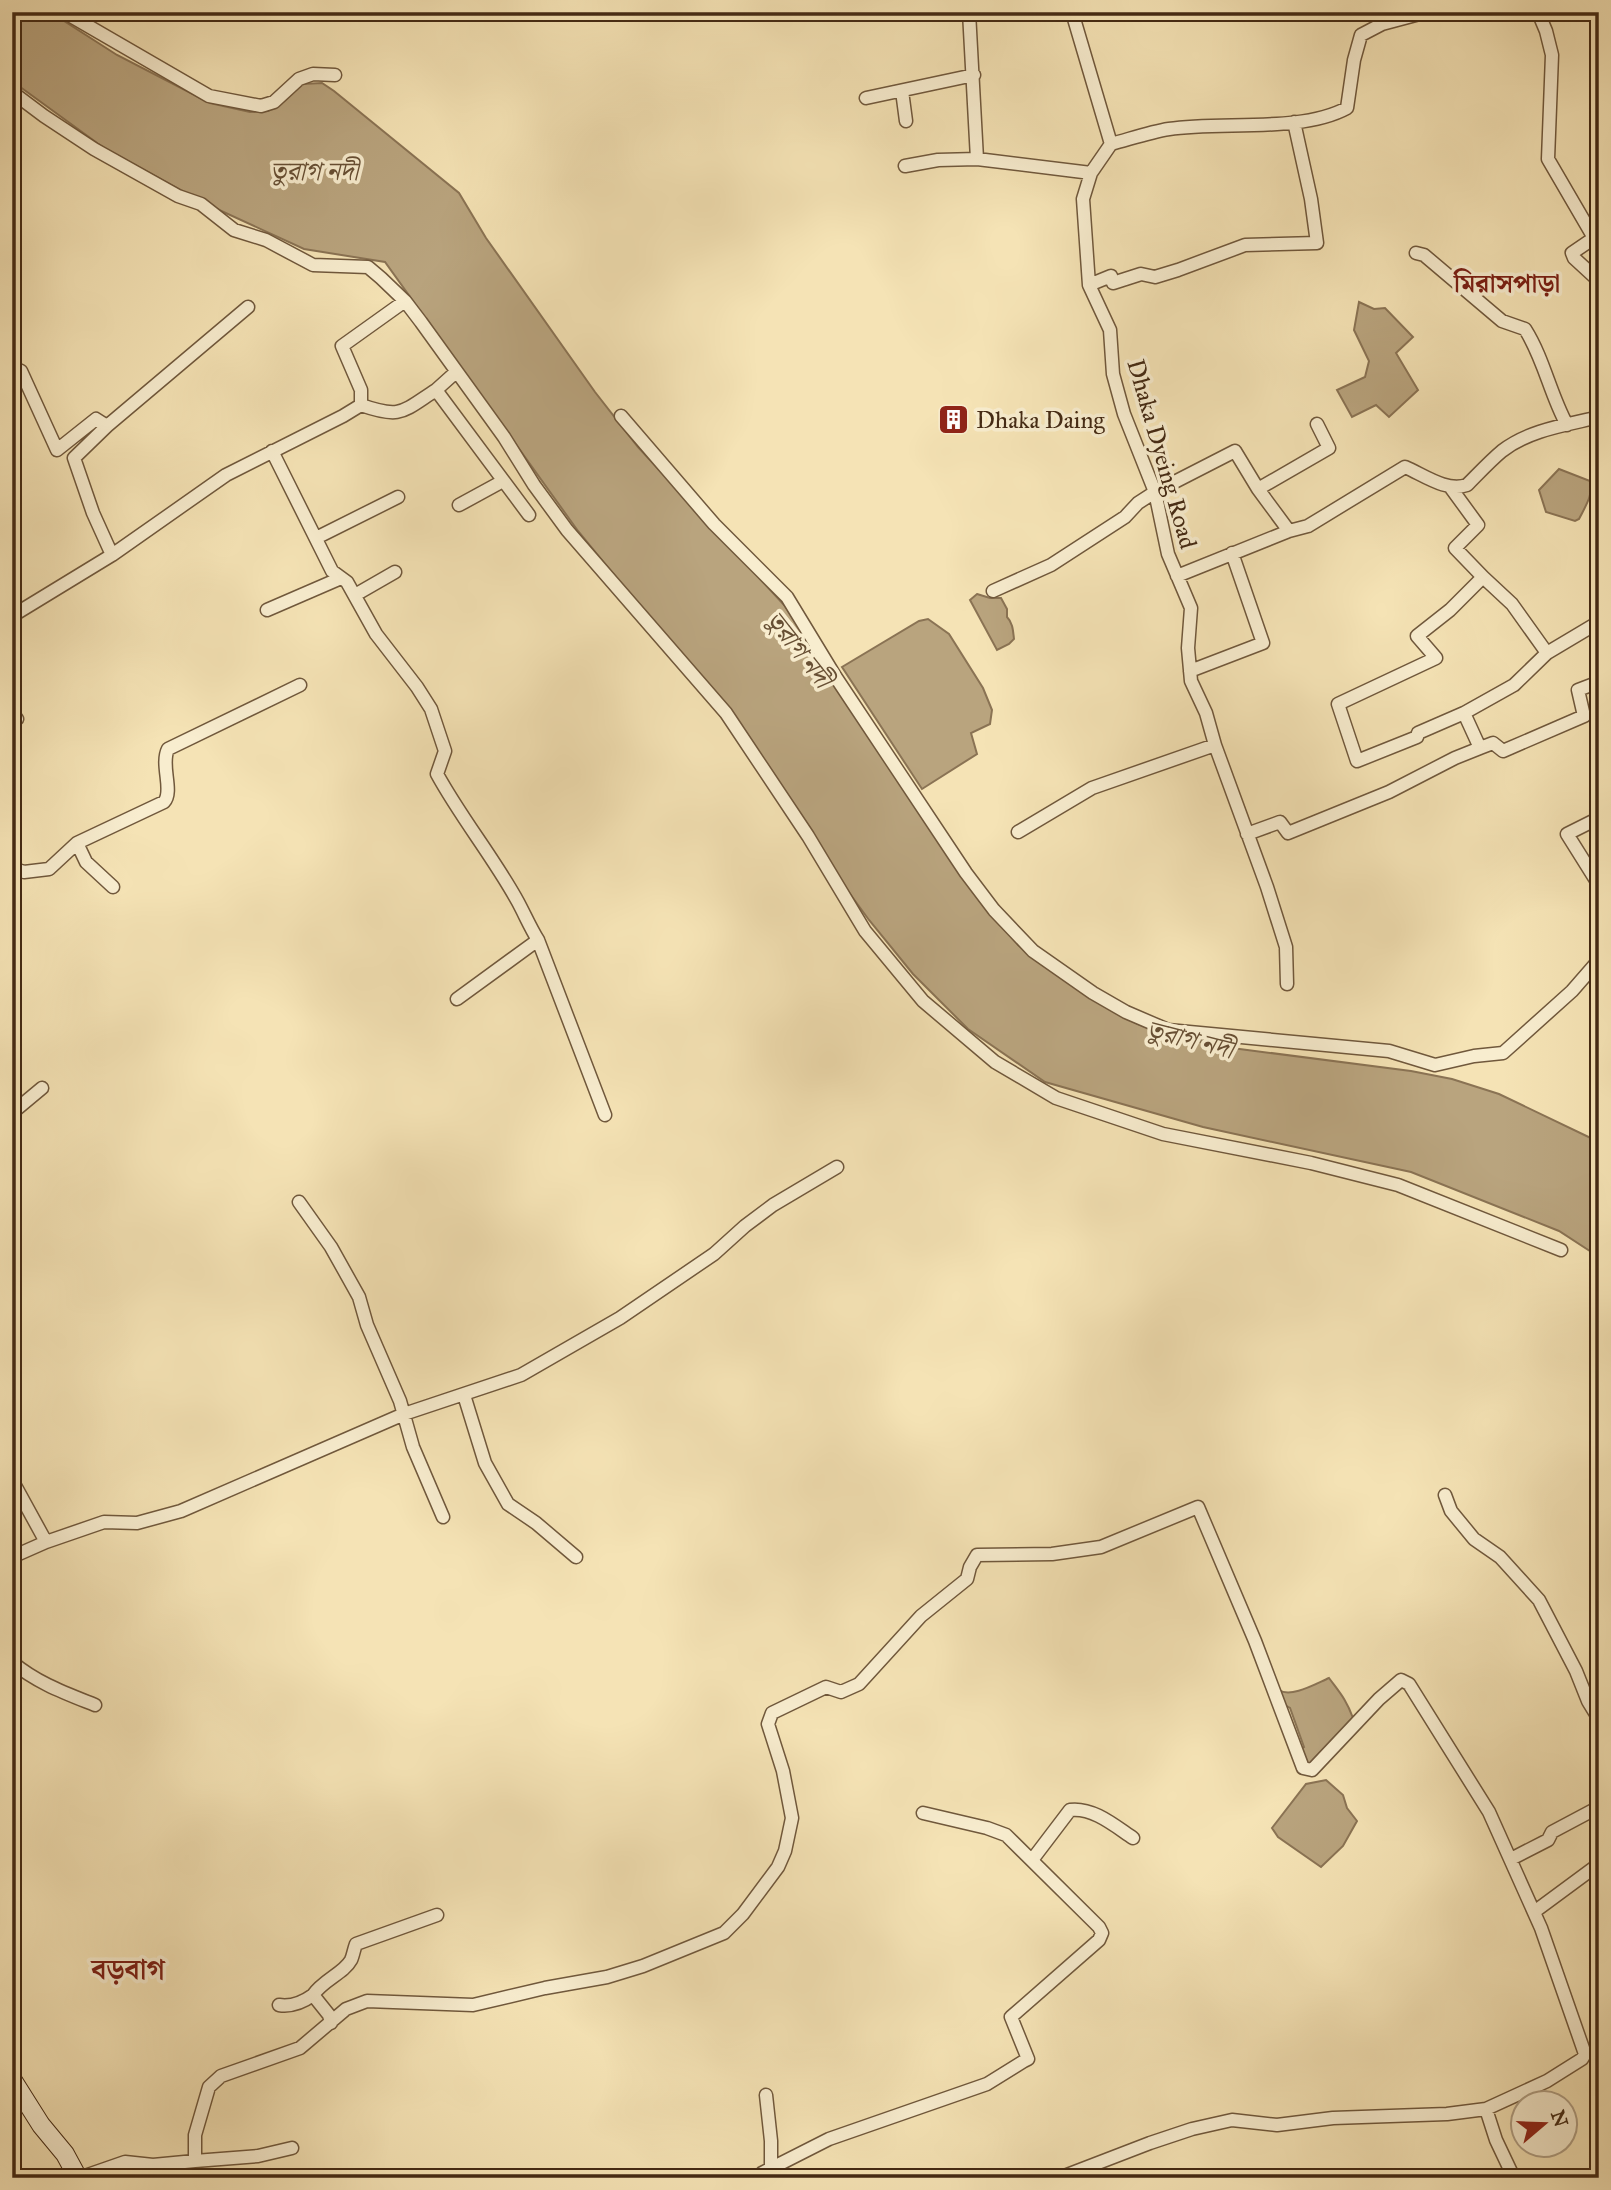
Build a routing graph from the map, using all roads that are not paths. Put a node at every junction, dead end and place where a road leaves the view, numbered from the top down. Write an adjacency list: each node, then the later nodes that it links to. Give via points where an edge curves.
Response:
1 (64, 12): 6 (street, via 209,96 261,106 274,102 299,79)
2 (969, 12): 7 (street)
3 (1072, 12): 13 (street)
4 (1427, 12): 12 (street, via 1382,24 1362,35 1348,108)
5 (1538, 12): 17 (street, via 1552,55 1548,159)
6 (335, 75)
7 (974, 75): 8 (street); 14 (street)
8 (902, 91): 10 (street); 11 (street)
9 (12, 92): 21 (street, via 94,149 201,204 233,230 267,240 313,265 368,267)
10 (866, 98)
11 (906, 121)
12 (1294, 122): 13 (street, via 1169,129); 20 (street, via 1317,243 1245,245 1155,276 1141,274 1113,282 1111,276)
13 (1111, 144): 16 (street, Dhaka Dyeing Road)
14 (977, 159): 15 (street); 16 (street)
15 (905, 166)
16 (1091, 173): 20 (street, Dhaka Dyeing Road, via 1083,199)
17 (1596, 237): 19 (street, via 1572,256)
18 (1416, 253): 30 (street, via 1502,321 1525,329)
19 (1599, 281)
20 (1088, 285): 38 (street, Dhaka Dyeing Road, via 1110,330 1113,374 1124,414)
21 (405, 301): 24 (street); 26 (street, via 342,346 361,390)
22 (248, 307): 31 (street)
23 (12, 367): 32 (street, via 20,371)
24 (456, 372): 25 (street); 78 (street, via 567,530 726,713 865,931 923,1001 995,1062 1056,1098 1163,1134 1398,1185)
25 (436, 390): 26 (street, via 400,413); 35 (street)
26 (361, 405): 33 (street)
27 (621, 416): 70 (street, via 714,524 787,597 835,676 994,910 1033,951 1126,1012 1168,1030 1389,1051 1435,1065 1503,1053)
28 (1599, 417): 30 (street)
29 (1317, 424): 37 (street, via 1329,448)
30 (1567, 425): 36 (street, via 1520,440 1466,485)
31 (107, 426): 32 (street, via 96,419); 34 (street)
32 (57, 450): 34 (street, via 68,450)
33 (272, 451): 43 (street); 45 (street, via 226,475)
34 (74, 458): 45 (street)
35 (503, 481): 40 (street); 41 (street)
36 (1451, 488): 42 (street, via 1405,467 1308,526); 48 (street, via 1478,525 1455,548)
37 (1258, 489): 38 (street, via 1235,451); 42 (street)
38 (1155, 492): 47 (street, Dhaka Dyeing Road); 50 (street, via 1051,565)
39 (398, 497): 43 (street)
40 (459, 505)
41 (529, 515)
42 (1289, 531): 44 (street)
43 (316, 538): 49 (street, via 332,572)
44 (1232, 554): 47 (street); 56 (street, via 1263,643)
45 (112, 555): 53 (street)
46 (395, 572): 51 (street)
47 (1177, 576): 56 (street, Dhaka Dyeing Road, via 1191,608)
48 (1483, 577): 55 (street, via 1512,604); 59 (street, via 1418,636 1436,658 1338,704 1357,761)
49 (341, 578): 51 (street); 52 (street)
50 (993, 591)
51 (355, 595): 69 (street, via 376,634 431,709 445,751 437,774)
52 (267, 610)
53 (12, 616)
54 (1599, 622): 55 (street)
55 (1547, 653): 59 (street, via 1514,685)
56 (1190, 671): 60 (street, Dhaka Dyeing Road)
57 (1599, 682): 61 (street, via 1578,690 1584,716 1503,751 1493,743)
58 (300, 685): 65 (street, via 168,749 168,799)
59 (1464, 713): 61 (street)
60 (1215, 745): 63 (street, via 1092,788); 64 (street, Dhaka Dyeing Road)
61 (1480, 748): 64 (street, via 1288,833 1280,822)
62 (1599, 818): 67 (street, via 1567,834)
63 (1018, 832)
64 (1247, 834): 71 (street, Dhaka Dyeing Road, via 1286,947)
65 (77, 843): 66 (street, via 49,869 24,872); 68 (street, via 86,862)
66 (12, 868)
67 (1599, 885)
68 (113, 887)
69 (538, 940): 72 (street); 75 (street)
70 (1599, 960)
71 (1287, 984)
72 (457, 999)
73 (42, 1088): 74 (street)
74 (12, 1113)
75 (605, 1115)
76 (837, 1167): 79 (street, via 773,1205 714,1254 574,1347 521,1375)
77 (299, 1202): 80 (street, via 359,1297)
78 (1561, 1250)
79 (464, 1395): 80 (street); 86 (street, via 485,1463 508,1504)
80 (404, 1414): 83 (street); 84 (street, via 181,1511 137,1523 104,1521)
81 (12, 1480): 84 (street)
82 (1445, 1495): 89 (street, via 1451,1511 1474,1539 1500,1557 1539,1600)
83 (443, 1517)
84 (46, 1542): 85 (street)
85 (12, 1557)
86 (576, 1557)
87 (12, 1662): 88 (street, via 36,1679)
88 (95, 1705)
89 (1599, 1719)
90 (1599, 1807): 93 (street)
91 (923, 1813): 94 (street, via 1006,1835)
92 (1133, 1838): 94 (street, via 1093,1813 1070,1810)
93 (1511, 1859): 96 (street); 100 (street, via 1461,1764 1409,1684 1401,1680 1312,1770 1303,1768 1255,1641 1200,1509 1195,1507 1101,1547 1052,1554 977,1555 967,1579 921,1616 859,1684 841,1692 826,1688 772,1713 768,1724 792,1818 785,1851 778,1867 724,1933 607,1977 473,2005 367,2001 346,2009)
94 (1032, 1860): 106 (street, via 1102,1933 1011,2017 1028,2059 988,2084 829,2139)
95 (1599, 1864): 96 (street)
96 (1534, 1912): 103 (street, via 1585,2054 1547,2081)
97 (437, 1915): 98 (street, via 356,1944 350,1962)
98 (313, 1995): 99 (street, via 289,2006); 100 (street)
99 (279, 2005)
100 (331, 2023): 105 (street, via 300,2048 221,2076 209,2087 195,2135)
101 (12, 2079): 107 (main road)
102 (766, 2095): 106 (street)
103 (1486, 2109): 109 (street, via 1277,2125 1232,2120 1150,2143); 110 (street)
104 (292, 2148): 105 (street)
105 (195, 2161): 107 (street, via 125,2162)
106 (771, 2169): 108 (street)
107 (79, 2178)
108 (757, 2178)
109 (1059, 2178)
110 (1514, 2178)

